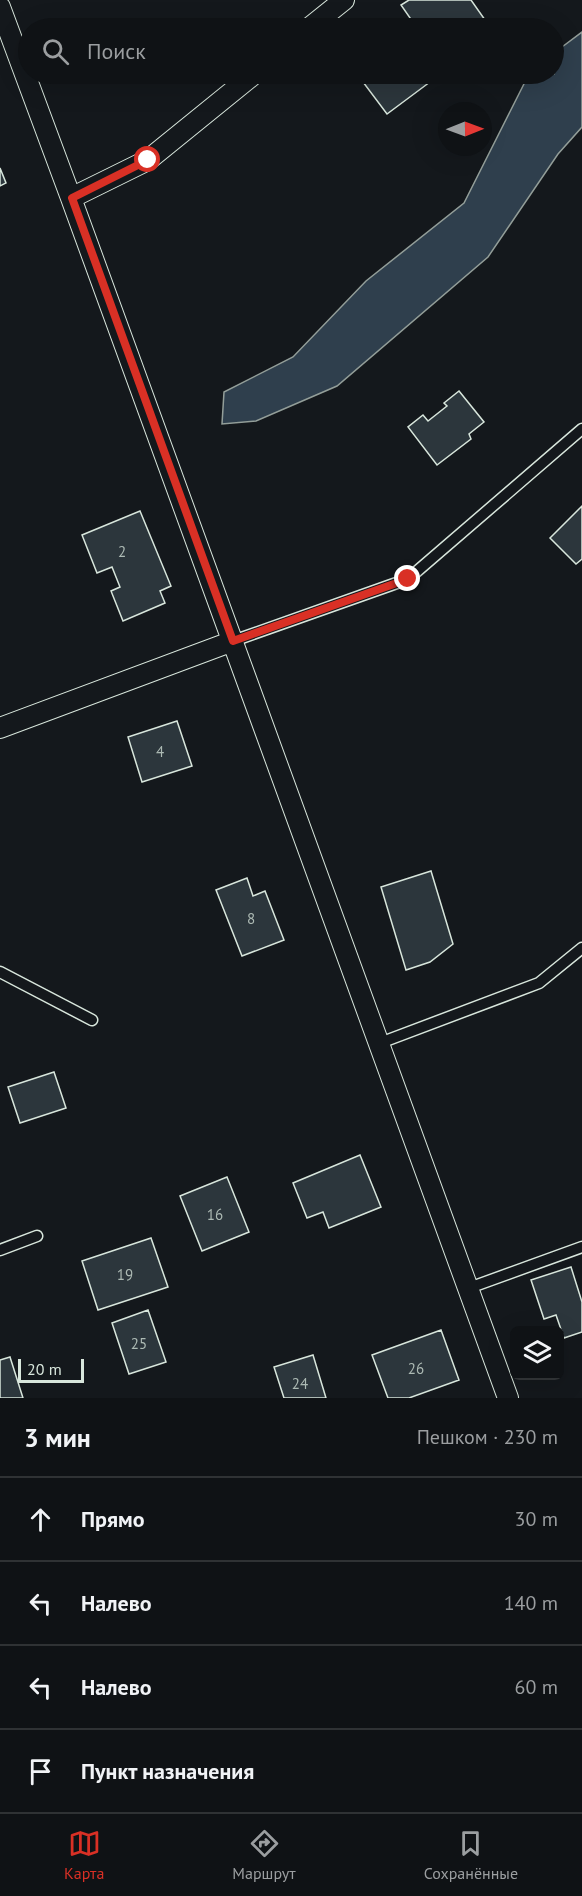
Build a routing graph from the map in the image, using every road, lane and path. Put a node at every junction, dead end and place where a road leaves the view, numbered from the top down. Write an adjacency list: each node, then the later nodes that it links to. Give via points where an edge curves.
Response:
1 (344, 0): 3 (street)
2 (0, 7): 4 (street)
3 (322, 18)
4 (18, 55)
5 (29, 84): 7 (street)
6 (242, 84): 7 (street, via 148,160)
7 (72, 198): 9 (street)
8 (582, 429): 9 (lane, via 408,579)
9 (233, 641): 10 (street); 14 (street)
10 (0, 728)
11 (582, 948): 14 (lane, via 539,983)
12 (0, 972): 13 (lane)
13 (92, 1020)
14 (380, 1043): 18 (street)
15 (37, 1236): 17 (lane)
16 (582, 1247): 18 (lane)
17 (0, 1250)
18 (469, 1288): 19 (street)
19 (508, 1398)

